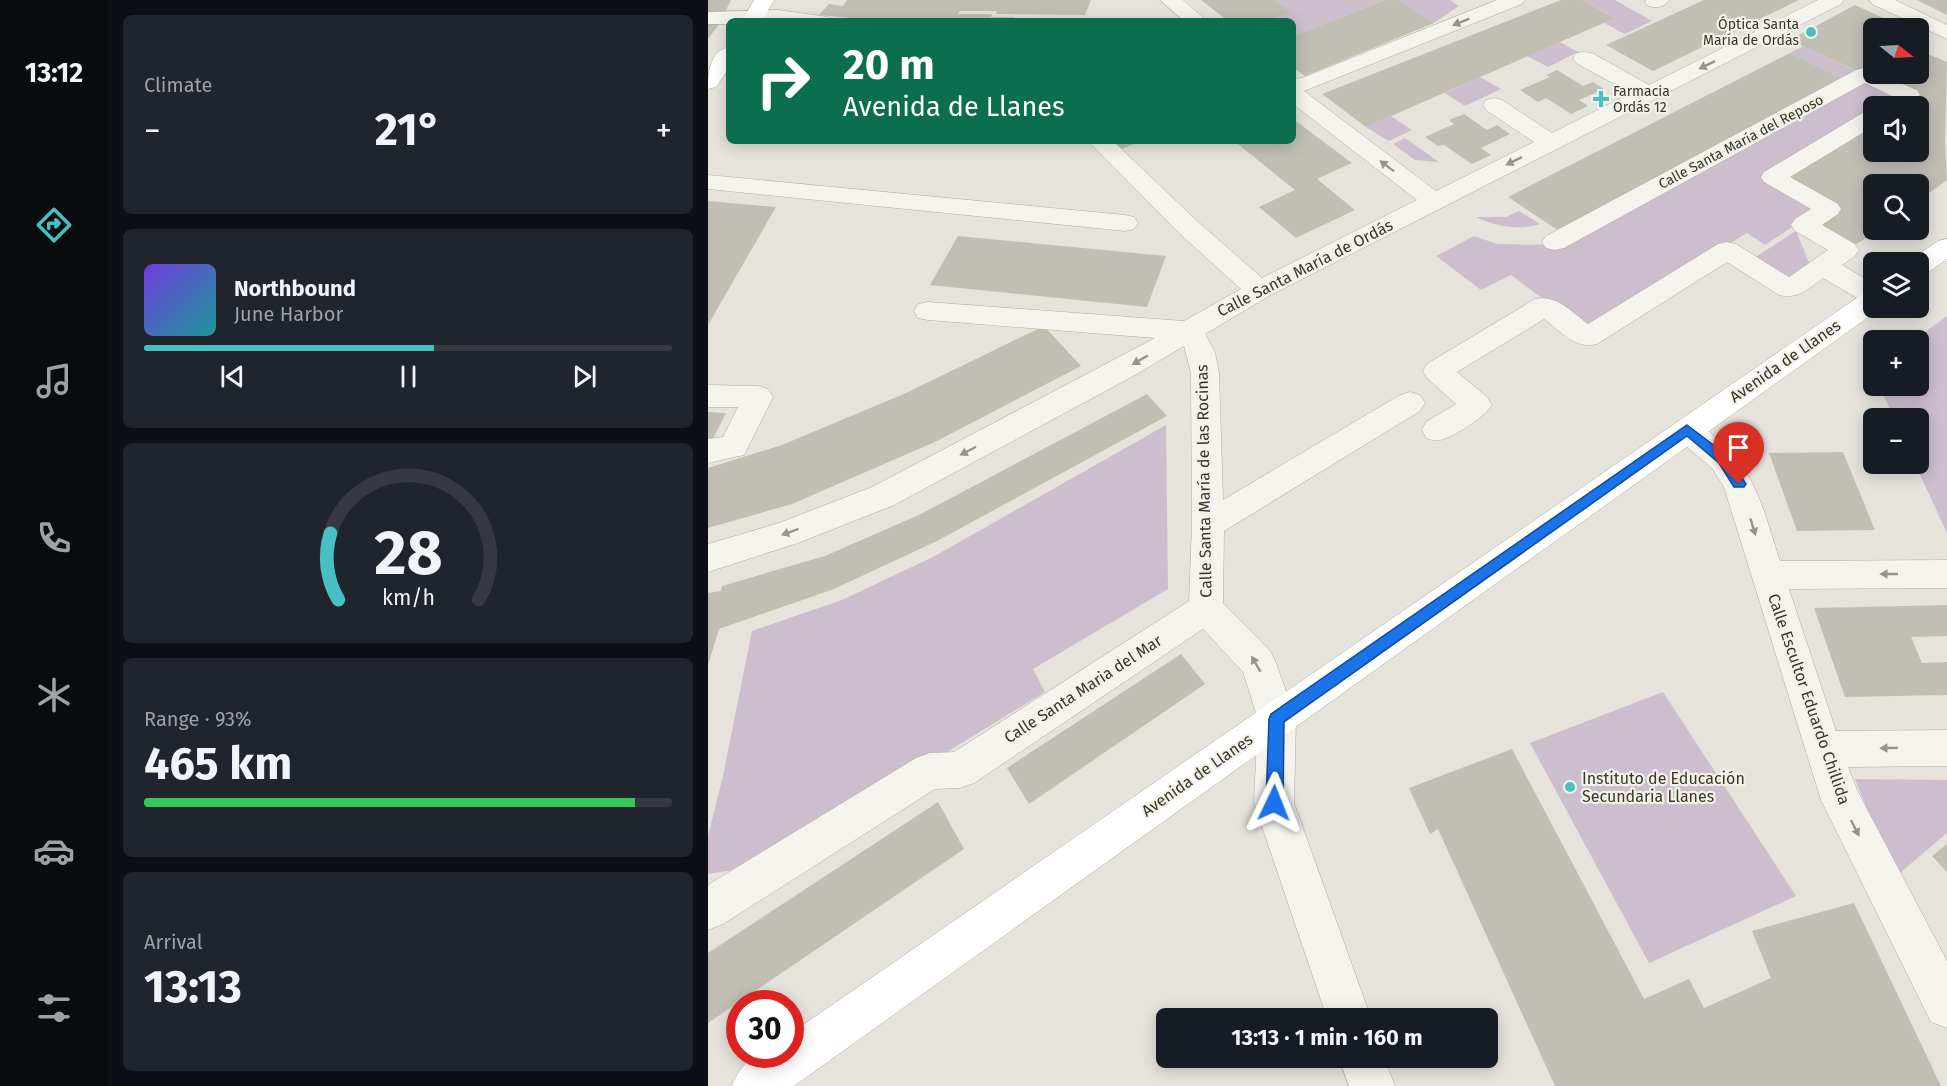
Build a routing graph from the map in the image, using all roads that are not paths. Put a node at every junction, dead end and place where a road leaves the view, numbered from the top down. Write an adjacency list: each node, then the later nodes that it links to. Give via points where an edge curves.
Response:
1 (1170, 0): 8 (street)
2 (1515, 0): 13 (street, one-way to 13)
3 (1834, 0): 14 (street, Calle Santa María de Ordás, one-way to 14)
4 (1879, 0): 9 (street)
5 (757, 13): 6 (street); 7 (street)
6 (708, 18)
7 (796, 18)
8 (1193, 18)
9 (1947, 33)
10 (726, 57): 12 (main road)
11 (1584, 58): 14 (street)
12 (708, 82)
13 (1296, 86)
14 (1650, 94): 19 (street, Calle Santa María de Ordás)
15 (1296, 95): 22 (street, one-way to 15)
16 (1907, 96): 24 (street, Calle Santa María del Reposo, via 1864,75)
17 (1494, 105): 19 (street)
18 (1863, 123): 27 (street, via 1773,177 1829,209 1804,225 1846,250)
19 (1552, 142): 22 (street, Calle Santa María de Ordás, one-way to 22)
20 (1103, 144): 28 (street, via 1188,228)
21 (708, 182): 23 (street)
22 (1434, 201): 28 (street, Calle Santa María de Ordás)
23 (1125, 223)
24 (1555, 242)
25 (1947, 247): 26 (main road)
26 (1929, 259)
27 (1823, 266): 29 (street); 35 (street, via 1789,289 1726,250 1587,338 1545,306 1437,371 1477,405)
28 (1259, 290): 32 (street, Calle Santa María de Ordás)
29 (1863, 291)
30 (1863, 306): 36 (main road, Avenida de Llanes)
31 (928, 311): 32 (street)
32 (1191, 331): 38 (street, Calle Santa María de las Rocinas, via 1205,373); 39 (street, Calle Santa María de Ordás, one-way to 39, via 884,496 786,534)
33 (708, 396): 37 (street, via 758,397 733,447)
34 (1410, 403): 38 (street)
35 (1437, 430)
36 (1687, 430): 41 (street, Calle Escultor Eduardo Chillida, one-way to 41, via 1723,460 1739,484); 43 (main road, Avenida de Llanes)
37 (708, 451)
38 (1208, 525): 42 (street, Calle Santa María de las Rocinas)
39 (708, 558)
40 (1947, 574): 41 (street, one-way to 41)
41 (1767, 575): 45 (street, Calle Escultor Eduardo Chillida)
42 (1206, 608): 43 (street, Calle Santa María de las Rocinas, one-way to 42, via 1258,663); 46 (street, Calle Santa Maria del Mar, via 960,770 930,771)
43 (1277, 719): 48 (street, via 1274,803); 50 (main road, Avenida de Llanes)
44 (1947, 748): 45 (street, one-way to 45)
45 (1823, 749): 47 (street, Calle Escultor Eduardo Chillida, one-way to 47, via 1841,800)
46 (708, 909)
47 (1947, 1006)
48 (1346, 1008)
49 (1366, 1068): 51 (street)
50 (755, 1086)
51 (1372, 1086)

